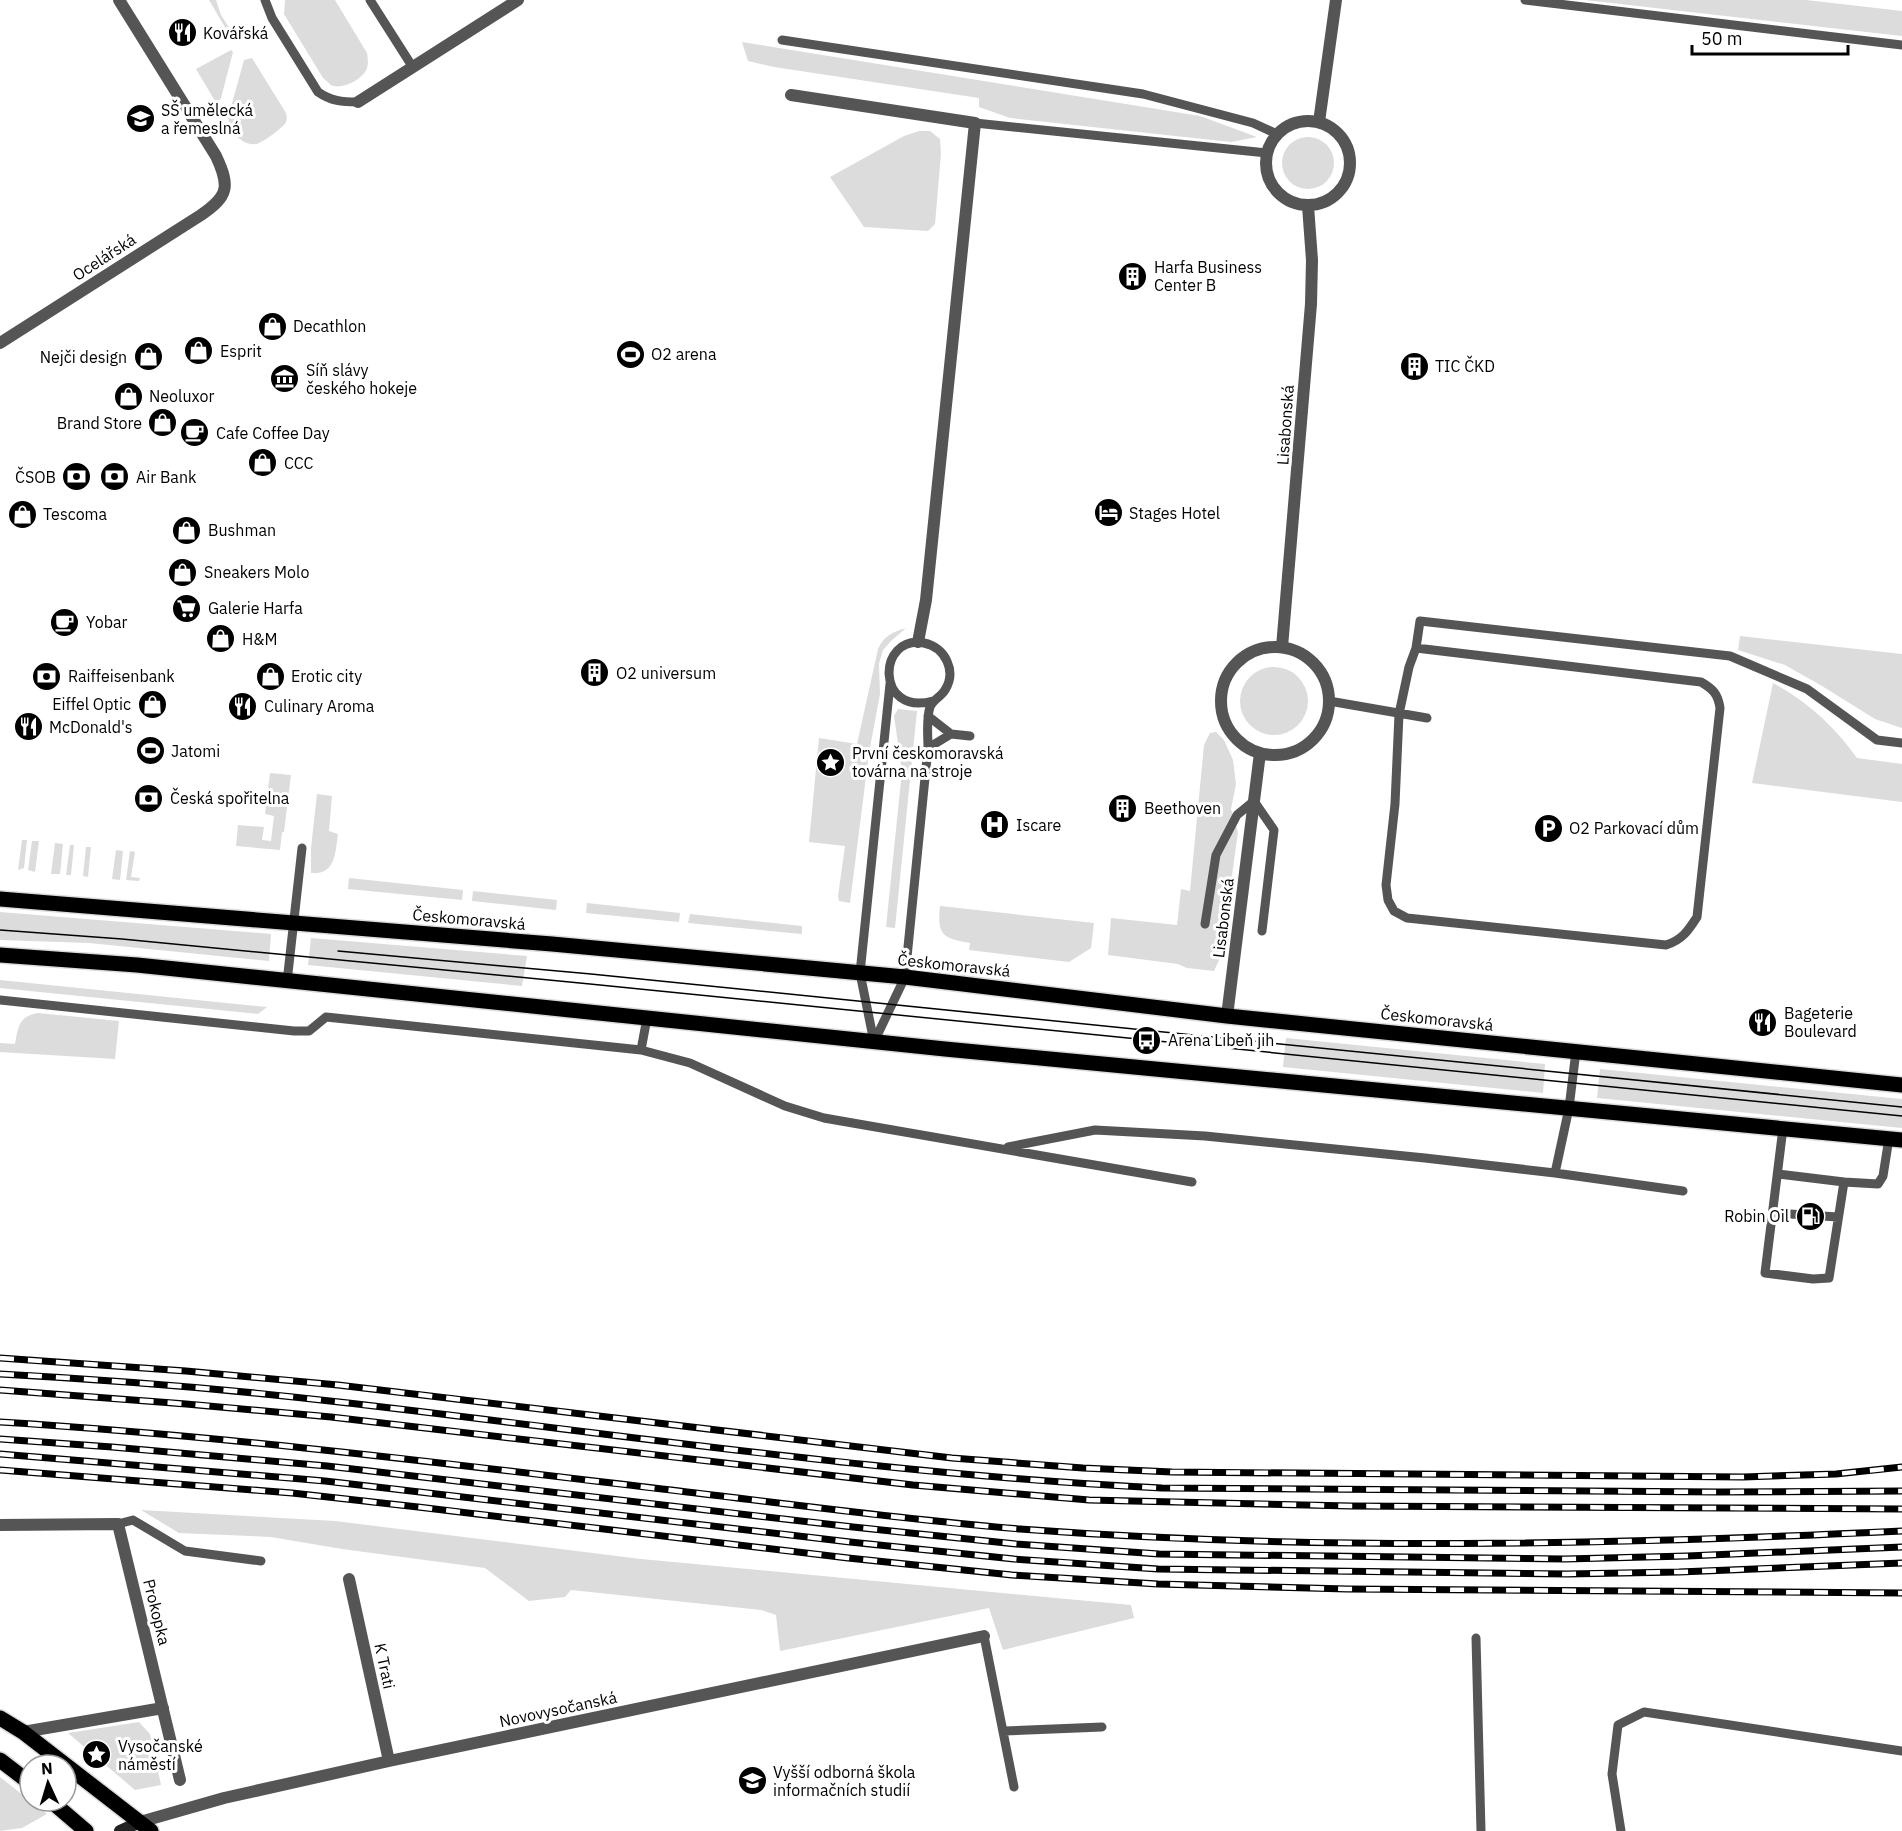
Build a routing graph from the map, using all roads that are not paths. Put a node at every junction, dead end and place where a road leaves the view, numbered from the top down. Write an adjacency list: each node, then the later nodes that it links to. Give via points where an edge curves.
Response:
1 (118, 0): 17 (street, Ocelářská, via 216,156 225,180 223,196 201,215)
2 (265, 0): 11 (lane, via 318,92 328,99)
3 (370, 0): 9 (lane)
4 (518, 0): 9 (street)
5 (1336, 0): 12 (street)
6 (1525, 0): 8 (lane)
7 (782, 40): 14 (lane, via 1143,94 1253,123)
8 (1902, 45)
9 (412, 66): 11 (street)
10 (791, 95): 13 (street)
11 (358, 102)
12 (1319, 122): 14 (street, via 1296,122); 16 (street, via 1340,134 1347,144 1351,169 1341,191)
13 (975, 123): 15 (lane); 18 (street, via 926,600)
14 (1277, 134): 15 (street)
15 (1267, 153): 16 (street, via 1268,178 1275,189 1284,198)
16 (1308, 206): 19 (street, Lisabonská, via 1311,304)
17 (0, 343)
18 (918, 642): 21 (lane, via 896,653 889,668); 22 (lane, via 941,651 949,666 949,682)
19 (1282, 647): 23 (street, via 1310,660 1327,686); 31 (street, via 1249,653 1236,663 1221,694 1221,709 1234,737)
20 (1416, 648): 24 (lane); 24 (lane, via 1701,682 1712,688 1720,708 1697,917 1689,930 1678,941 1666,945 1407,918 1394,911 1386,885); 29 (lane, via 1420,621 1730,656 1807,689 1877,740)
21 (890, 684): 22 (lane, via 903,700 923,704); 39 (lane)
22 (933, 701): 25 (lane)
23 (1329, 701): 24 (lane); 31 (street, via 1319,732 1307,744 1293,752)
24 (1399, 714): 26 (lane)
25 (928, 716): 27 (lane); 30 (lane)
26 (1427, 718)
27 (951, 734): 28 (lane); 30 (lane)
28 (970, 736)
29 (1902, 743)
30 (928, 748): 40 (lane)
31 (1260, 753): 32 (street, Lisabonská)
32 (1254, 801): 36 (lane, via 1237,815 1216,855); 37 (lane, via 1274,830); 43 (street, Lisabonská)
33 (302, 848): 35 (lane)
34 (0, 899): 35 (main road, Českomoravská)
35 (294, 923): 39 (main road, Českomoravská); 41 (lane)
36 (1205, 924)
37 (1262, 931)
38 (0, 955): 41 (main road)
39 (860, 973): 40 (main road, Českomoravská); 45 (lane)
40 (905, 977): 43 (main road, Českomoravská); 45 (lane)
41 (287, 982): 44 (main road)
42 (0, 1000): 46 (lane, via 301,1031 309,1031 326,1017)
43 (1227, 1016): 47 (main road, Českomoravská)
44 (646, 1018): 45 (main road); 46 (lane)
45 (874, 1042): 49 (main road)
46 (641, 1050): 52 (lane, via 690,1063 785,1106 824,1118)
47 (1576, 1051): 48 (main road, Českomoravská); 49 (lane)
48 (1902, 1084)
49 (1569, 1108): 50 (main road); 53 (lane)
50 (1784, 1128): 51 (main road); 54 (lane)
51 (1895, 1139): 56 (lane, via 1878,1184)
52 (1003, 1148): 53 (lane, via 1095,1130 1204,1136); 55 (lane)
53 (1555, 1173): 57 (lane)
54 (1778, 1174): 56 (lane); 58 (lane)
55 (1192, 1182)
56 (1844, 1182): 59 (lane)
57 (1683, 1191)
58 (1773, 1213): 59 (lane); 59 (lane, via 1765,1274 1813,1280 1829,1278)
59 (1838, 1217)
60 (118, 1524): 61 (street); 62 (lane, via 132,1520 185,1551); 66 (street, Prokopka)
61 (0, 1525)
62 (261, 1561)
63 (349, 1579): 73 (street, K Trati)
64 (984, 1636): 69 (lane); 73 (street, Novovysočanská)
65 (1476, 1638): 81 (lane)
66 (163, 1708): 70 (street); 75 (street)
67 (0, 1718): 70 (main road)
68 (1102, 1727): 69 (lane)
69 (1004, 1731): 76 (lane)
70 (23, 1732): 78 (main road)
71 (1902, 1751): 82 (lane, via 1644,1712 1618,1725 1612,1774)
72 (0, 1760): 74 (main road)
73 (389, 1761): 78 (street, Novovysočanská, via 224,1798)
74 (18, 1774)
75 (180, 1780)
76 (1014, 1787)
77 (65, 1813): 79 (main road)
78 (145, 1827): 80 (main road)
79 (86, 1831)
80 (120, 1831)
81 (1481, 1831)
82 (1621, 1831)

